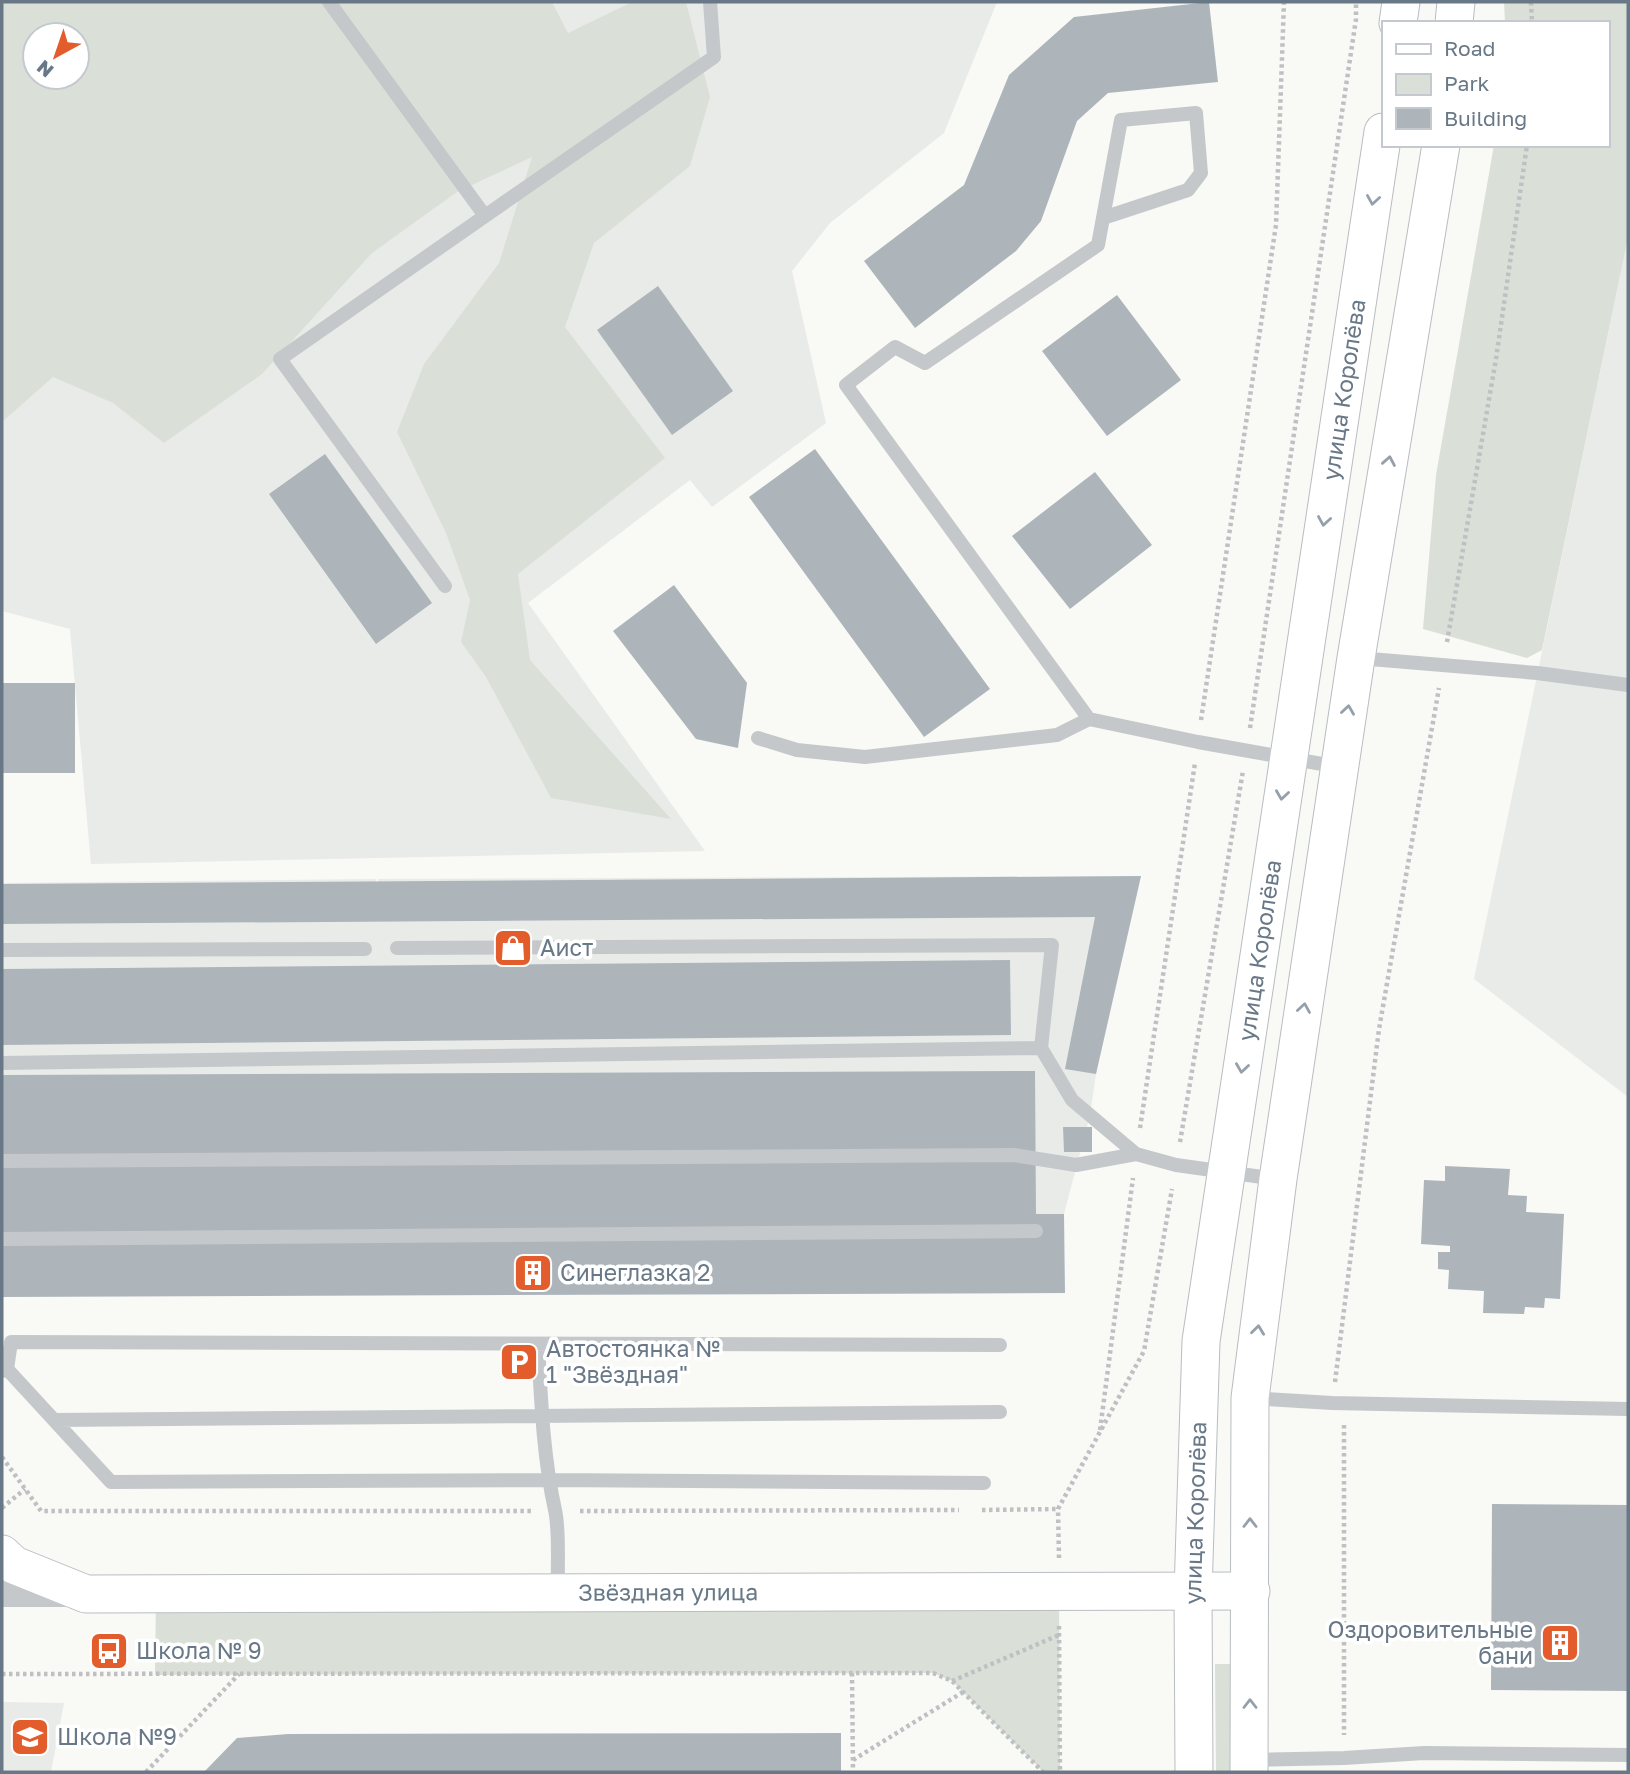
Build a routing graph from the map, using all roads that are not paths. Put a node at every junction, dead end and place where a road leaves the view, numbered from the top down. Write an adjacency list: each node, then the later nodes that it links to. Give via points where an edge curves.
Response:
1 (329, 2): 9 (lane)
2 (710, 2): 9 (lane, via 714,57)
3 (1401, 2): 5 (main road)
4 (1456, 2): 6 (main road)
5 (1398, 21)
6 (1454, 21)
7 (1382, 139): 16 (main road, улица Королёва, one-way to 16)
8 (1441, 147): 12 (main road, one-way to 8)
9 (485, 216): 11 (lane, via 280,359)
10 (1103, 218): 10 (lane, via 1121,120 1196,113 1201,173 1188,190); 14 (lane, via 1098,245 925,363 895,347 846,385)
11 (445, 586)
12 (1356, 658): 13 (lane); 17 (main road, one-way to 12)
13 (1628, 685)
14 (1089, 719): 15 (lane, via 1057,736 865,757 797,750); 16 (lane)
15 (758, 738)
16 (1288, 758): 17 (lane); 25 (main road, улица Королёва, one-way to 25)
17 (1340, 767): 26 (main road, one-way to 17)
18 (365, 948): 20 (lane)
19 (397, 948): 21 (lane, via 1052,945)
20 (2, 950)
21 (1041, 1048): 22 (lane); 23 (lane, via 1072,1100)
22 (2, 1063)
23 (1136, 1154): 24 (lane, via 1076,1165 1014,1155); 25 (lane)
24 (2, 1161)
25 (1227, 1173): 26 (lane); 42 (main road, улица Королёва, via 1201,1341)
26 (1278, 1180): 32 (main road, one-way to 26)
27 (1036, 1231): 28 (lane)
28 (2, 1239)
29 (538, 1343): 30 (lane); 31 (lane, via 11,1342); 35 (lane)
30 (1000, 1345)
31 (4, 1370): 36 (lane)
32 (1250, 1398): 33 (lane); 40 (main road, one-way to 32)
33 (1628, 1409)
34 (1000, 1412): 35 (lane)
35 (541, 1416): 36 (lane); 37 (lane)
36 (54, 1420): 37 (lane, via 111,1482)
37 (549, 1480): 38 (lane); 41 (lane)
38 (984, 1483)
39 (2, 1554): 44 (main road, Звёздная улица, via 14,1565)
40 (1251, 1591): 42 (main road, Звёздная улица); 46 (main road, one-way to 40)
41 (558, 1592): 42 (main road, Звёздная улица); 44 (main road, Звёздная улица)
42 (1194, 1592): 47 (main road, улица Королёва)
43 (2, 1594): 44 (street, Звёздная улица)
44 (86, 1594)
45 (1628, 1755): 46 (lane, via 1424,1753)
46 (1250, 1766)
47 (1194, 1772)

